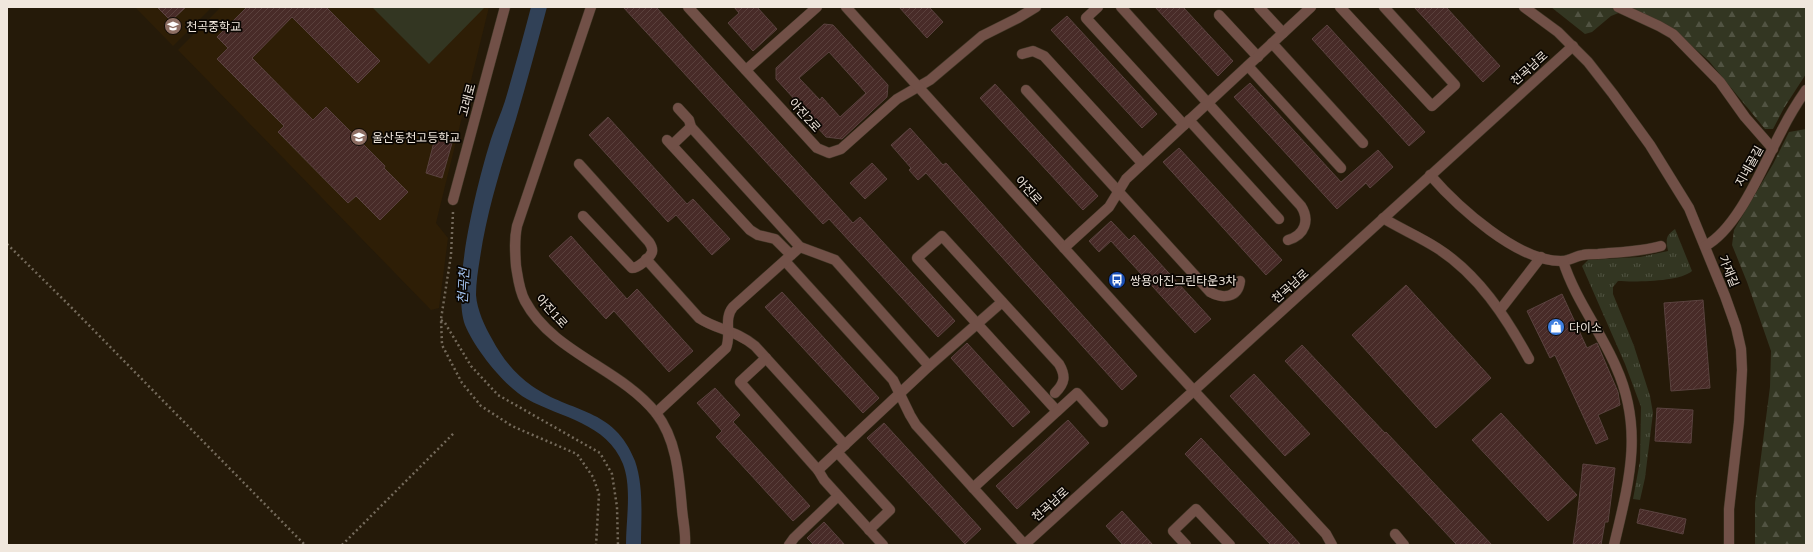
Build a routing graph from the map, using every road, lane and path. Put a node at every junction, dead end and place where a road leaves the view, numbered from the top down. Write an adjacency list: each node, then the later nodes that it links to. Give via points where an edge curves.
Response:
1 (505, 7): 37 (street, 고래로)
2 (591, 7): 64 (street, 아진1로, via 517,226 514,241 517,273 525,301 543,324 566,344 625,385)
3 (688, 7): 22 (street, 아진2로)
4 (817, 7): 22 (street)
5 (846, 7): 23 (street, 아진로)
6 (1036, 7): 23 (street, 아진2로, via 982,36 939,74)
7 (1098, 7): 28 (street, via 1086,18)
8 (1121, 7): 26 (street)
9 (1259, 7): 16 (street)
10 (1311, 7): 16 (street)
11 (1340, 7): 12 (street, via 1432,106 1455,85)
12 (1384, 7)
13 (1524, 7): 18 (street, 가재길, via 1558,32)
14 (1618, 7): 31 (street, via 1673,34 1720,82 1745,117)
15 (1218, 15): 20 (street)
16 (1283, 33): 17 (street)
17 (1272, 43): 20 (street); 30 (street)
18 (1572, 46): 35 (street, 천곡남로); 44 (street, 가재길, via 1613,94 1650,145 1689,208)
19 (1022, 54): 32 (street, via 1033,51 1044,56)
20 (1258, 57): 21 (street)
21 (1248, 66): 26 (street); 34 (street)
22 (746, 70): 23 (street, 아진2로, via 817,148 829,153 841,149 897,99)
23 (918, 87): 46 (street, 아진로)
24 (1026, 90): 36 (street)
25 (1806, 90): 31 (street, 지네골길, via 1790,114)
26 (1208, 103): 28 (street); 41 (street, via 1306,213 1304,228 1300,234)
27 (678, 108): 29 (street, via 689,120)
28 (1186, 123): 32 (street); 40 (street)
29 (691, 127): 45 (street); 48 (street, via 670,143 750,230 775,239)
30 (1363, 143)
31 (1773, 148): 44 (street, 지네골길, via 1729,226)
32 (1142, 163): 36 (street, via 1126,179)
33 (579, 164): 49 (street, via 649,242 652,250)
34 (1341, 168)
35 (1430, 175): 39 (street, 천곡남로); 47 (street, via 1481,224 1519,248)
36 (1119, 191): 46 (street, via 1109,207); 51 (street, via 1210,292 1217,296 1230,296 1236,292)
37 (453, 200): 54 (path, via 451,255)
38 (584, 216): 49 (street, via 630,266 636,268)
39 (1384, 218): 53 (street, via 1453,260 1484,290); 60 (street, 천곡남로)
40 (1279, 219)
41 (1288, 240)
42 (7, 244): 74 (path)
43 (1661, 246): 50 (street, via 1648,250 1583,255)
44 (1705, 246): 87 (street, 가재길, via 1734,321 1742,370 1729,509)
45 (800, 247): 48 (street); 59 (street, via 835,260)
46 (1064, 248): 60 (street, 아진로)
47 (1541, 257): 50 (street); 53 (street)
48 (788, 258): 56 (street, via 730,311); 62 (street, via 893,380)
49 (646, 259): 56 (street, via 699,318)
50 (1563, 261): 86 (street, via 1581,305 1616,367 1629,403 1633,435 1632,454)
51 (1240, 281)
52 (1002, 302): 55 (street); 55 (street, via 942,236 917,258); 61 (street, via 1062,369 1063,384)
53 (1500, 310): 58 (street)
54 (441, 319): 76 (path, via 442,345 462,383 481,406 512,426 578,454 593,478 599,494); 77 (path, via 471,366 498,395 600,453 612,474)
55 (977, 324): 59 (street); 63 (street)
56 (728, 330): 57 (street, via 747,340); 64 (street, via 728,342 722,353)
57 (766, 358): 67 (street); 69 (street, via 740,382)
58 (1529, 358)
59 (929, 366): 62 (street)
60 (1194, 390): 81 (street, 천곡남로); 84 (street, 아진로, via 1326,534)
61 (1055, 393)
62 (901, 394): 67 (street); 70 (street, via 916,425)
63 (1057, 411): 65 (street, via 1077,393); 70 (street)
64 (656, 413): 78 (street, 아진1로, via 667,432 675,459)
65 (1103, 422)
66 (455, 432): 75 (path)
67 (845, 445): 68 (street)
68 (837, 452): 69 (street); 72 (street, via 890,510)
69 (818, 470): 71 (street)
70 (973, 488): 81 (street)
71 (838, 496): 72 (street); 79 (street)
72 (869, 530): 80 (street)
73 (1395, 534): 85 (street)
74 (305, 545)
75 (342, 545)
76 (596, 545)
77 (618, 545)
78 (685, 545)
79 (789, 545)
80 (883, 545)
81 (1024, 545)
82 (1186, 545): 83 (street, via 1173,530 1196,509)
83 (1230, 545)
84 (1332, 545)
85 (1404, 545)
86 (1614, 545)
87 (1729, 545)

